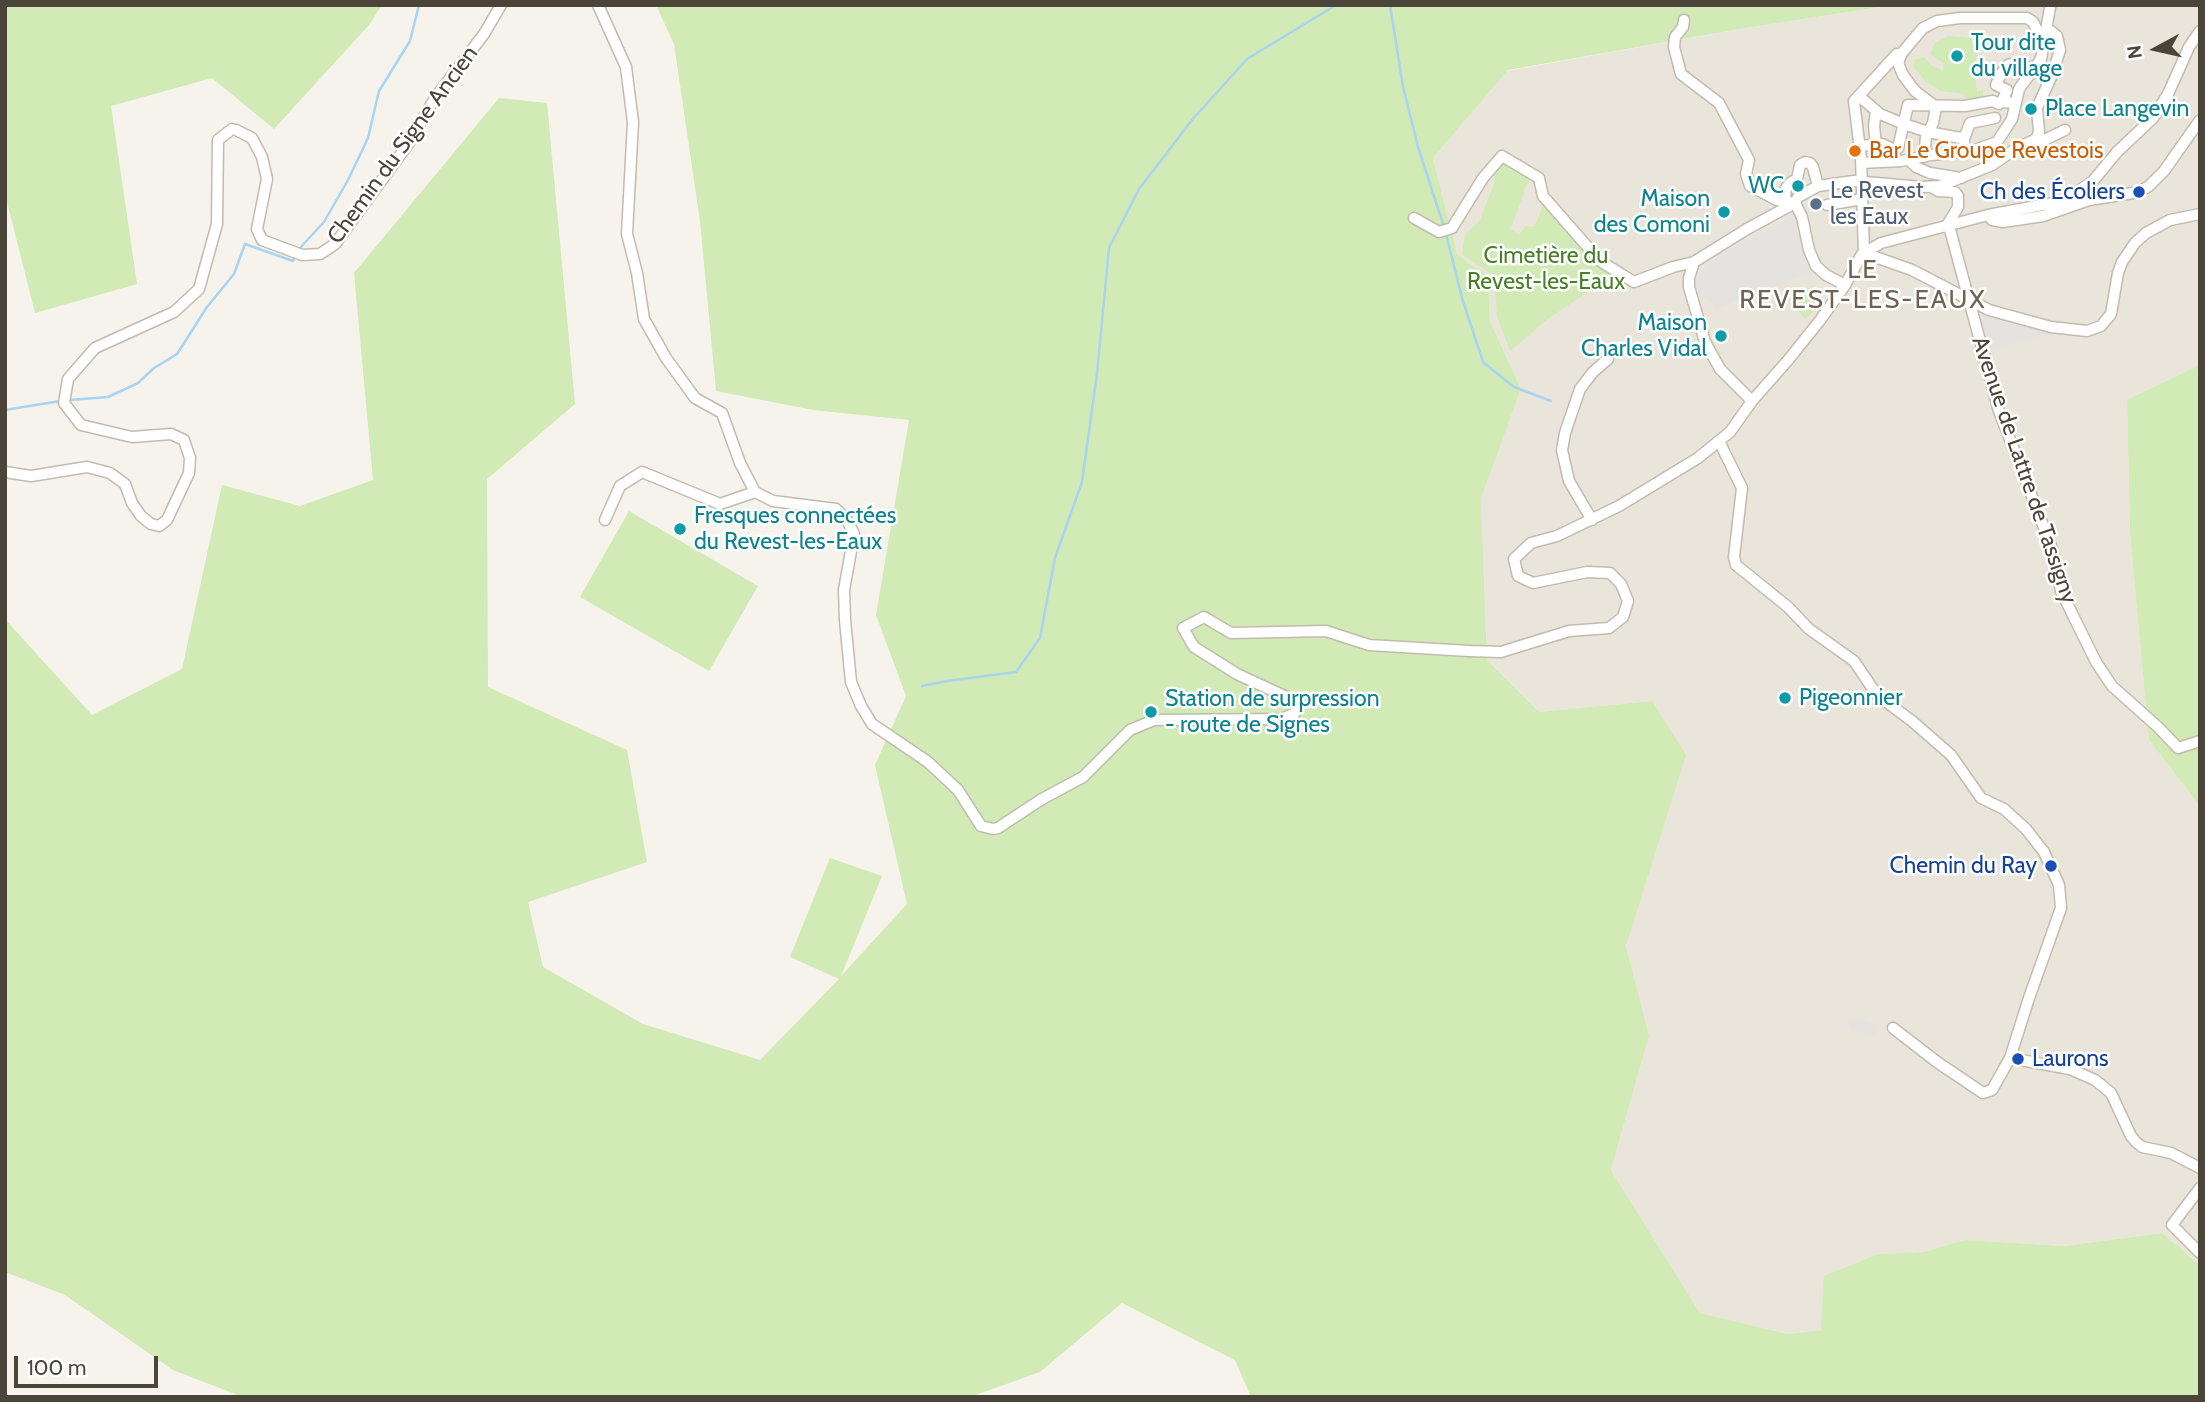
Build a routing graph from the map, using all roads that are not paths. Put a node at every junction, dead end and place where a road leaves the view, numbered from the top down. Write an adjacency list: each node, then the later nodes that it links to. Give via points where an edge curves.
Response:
1 (501, 5): 50 (street, Chemin du Signe Ancien, via 409,143 335,244 320,254 302,255 262,240 257,229 268,179 262,157 252,138 236,130 218,140 217,224 199,289 174,312 95,348 68,379 64,403 81,425 132,437 171,434 184,440 189,473 166,520 159,526 141,516 125,484 110,473 87,467 31,475)
2 (598, 5): 51 (street, via 626,67 634,122 627,233 644,319 695,398 722,413)
3 (2050, 7): 6 (street)
4 (1684, 20): 37 (street, via 1674,47 1681,74 1719,103 1749,160 1746,174 1750,186)
5 (2200, 31): 40 (street, via 2153,118 2093,181 2058,202)
6 (2046, 32): 8 (street); 26 (street, via 2055,33 2060,47 2037,108 2039,135)
7 (1913, 40): 8 (street, via 1926,25 1937,21 2019,18 2031,20); 10 (street); 13 (street, via 1898,63 1902,75)
8 (2044, 44): 9 (street)
9 (2033, 69): 11 (street, via 2008,65 1996,85 2007,90); 12 (street, via 2019,89)
10 (1857, 99): 14 (street); 24 (street)
11 (2000, 103): 12 (street); 13 (street); 15 (street)
12 (2016, 103): 20 (street)
13 (1936, 107): 17 (street, via 1908,105); 19 (street)
14 (1874, 110): 17 (street); 23 (street)
15 (1996, 118): 20 (street); 21 (street, via 1970,123)
16 (2200, 120): 40 (street, via 2164,171 2139,192 2089,200 2043,216 1999,222)
17 (1904, 124): 19 (street); 25 (street, via 1898,148)
18 (2065, 130): 26 (street)
19 (1928, 132): 21 (street); 28 (street)
20 (2004, 133): 22 (street)
21 (1964, 139): 27 (street)
22 (1994, 143): 27 (street); 29 (street)
23 (1876, 144): 24 (street); 25 (street)
24 (1860, 146): 31 (street)
25 (1892, 150): 30 (street)
26 (2014, 150): 29 (street)
27 (1965, 152): 28 (street)
28 (1924, 157): 30 (street)
29 (2004, 158): 32 (street)
30 (1905, 161): 31 (street); 32 (street, via 1930,173)
31 (1861, 163): 33 (street)
32 (1962, 178): 35 (street)
33 (1861, 181): 34 (street); 35 (street); 36 (street)
34 (1818, 186): 37 (street); 37 (street, via 1810,163 1800,165 1797,179 1786,188 1785,198)
35 (1931, 187): 42 (street, via 1958,196)
36 (1862, 199): 38 (street); 43 (street)
37 (1792, 203): 44 (street); 45 (street, via 1802,217 1816,266)
38 (1827, 205)
39 (2200, 214): 46 (street, via 2170,220 2135,243 2118,273 2111,314 2094,330 2051,327 1979,307)
40 (1988, 215): 42 (street)
41 (1414, 218): 44 (street, via 1439,232 1451,229 1502,156 1539,178 1543,196 1600,261 1634,282)
42 (1948, 226): 43 (street); 46 (street)
43 (1864, 245): 45 (street); 46 (street)
44 (1694, 262): 48 (street, via 1689,287 1705,342 1720,369)
45 (1845, 285): 48 (street)
46 (1968, 298): 54 (street, Avenue de Lattre de Tassigny, via 1999,411 2053,551 2061,591 2096,662 2112,686 2178,748)
47 (1608, 359): 53 (street, via 1580,389 1562,450 1569,481)
48 (1752, 401): 49 (street)
49 (1719, 441): 53 (street); 56 (street, via 1742,488 1734,557 1737,565 1809,629 1854,661 1877,695 1951,755 1981,798 2004,809 2045,852 2059,885 2061,908)
50 (5, 472)
51 (755, 492): 52 (street, via 720,504 642,472 620,486); 53 (street, via 773,500 836,509 847,520 854,534 844,590 845,620 851,682 861,706 872,724 928,762 958,790 981,826 993,829 1083,777 1130,730 1154,720 1282,719 1295,713 1291,699 1194,647 1182,628 1204,617 1231,633 1326,631 1369,645 1480,652 1501,652 1569,631 1609,628 1623,617 1628,601 1621,583 1609,573 1587,572 1533,583 1518,576 1514,559 1531,543)
52 (605, 520)
53 (1592, 520)
54 (2200, 741)
55 (1893, 1028): 56 (street, via 1983,1093 1992,1090)
56 (2010, 1058): 57 (street, via 2070,1069 2095,1080 2111,1094 2136,1142)
57 (2200, 1168)
58 (2200, 1188): 59 (street, via 2172,1225)
59 (2200, 1253)

